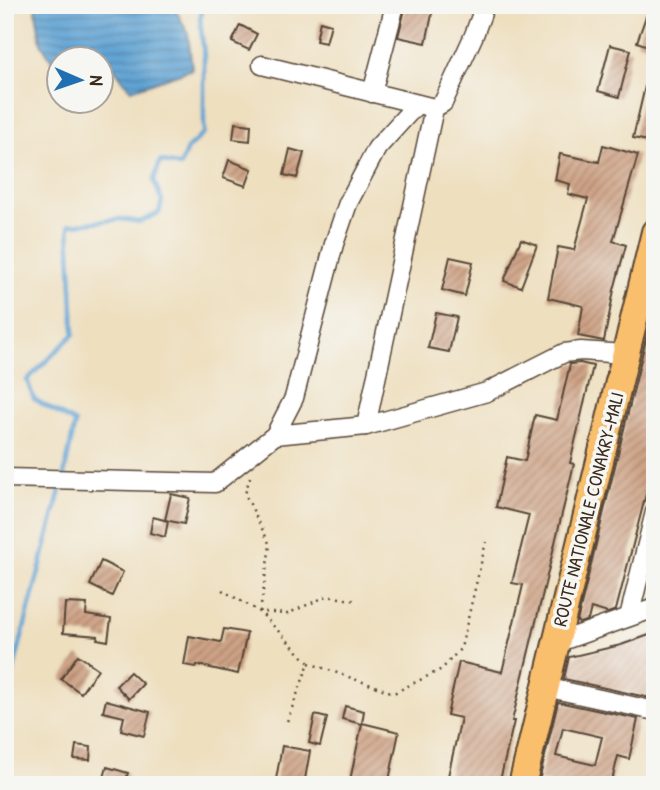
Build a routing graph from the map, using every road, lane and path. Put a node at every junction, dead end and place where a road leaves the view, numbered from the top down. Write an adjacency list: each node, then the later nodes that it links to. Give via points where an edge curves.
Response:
1 (395, 5): 4 (street)
2 (485, 5): 5 (street, via 443,103)
3 (262, 65): 4 (street)
4 (372, 93): 5 (street)
5 (426, 106): 9 (street); 10 (street, via 377,148 348,203 294,398)
6 (654, 238): 7 (highway, ROUTE NATIONALE CONAKRY-MALI)
7 (650, 280): 8 (highway, ROUTE NATIONALE CONAKRY-MALI)
8 (625, 354): 9 (street, via 564,353 487,392); 20 (highway, ROUTE NATIONALE CONAKRY-MALI)
9 (366, 426): 10 (street)
10 (275, 435): 11 (street)
11 (242, 462): 12 (street, via 215,483); 18 (path, via 250,475 245,494 270,545)
12 (7, 478)
13 (655, 512): 19 (street)
14 (486, 542): 21 (path, via 461,648 442,669 394,693)
15 (222, 590): 18 (path)
16 (358, 601): 18 (path, via 327,596 287,614)
17 (655, 608): 19 (street)
18 (260, 612): 21 (path)
19 (629, 617): 20 (street)
20 (556, 643): 22 (highway, ROUTE NATIONALE CONAKRY-MALI)
21 (309, 663): 24 (path)
22 (545, 687): 23 (street); 25 (highway, ROUTE NATIONALE CONAKRY-MALI)
23 (655, 711)
24 (286, 724)
25 (522, 785)

